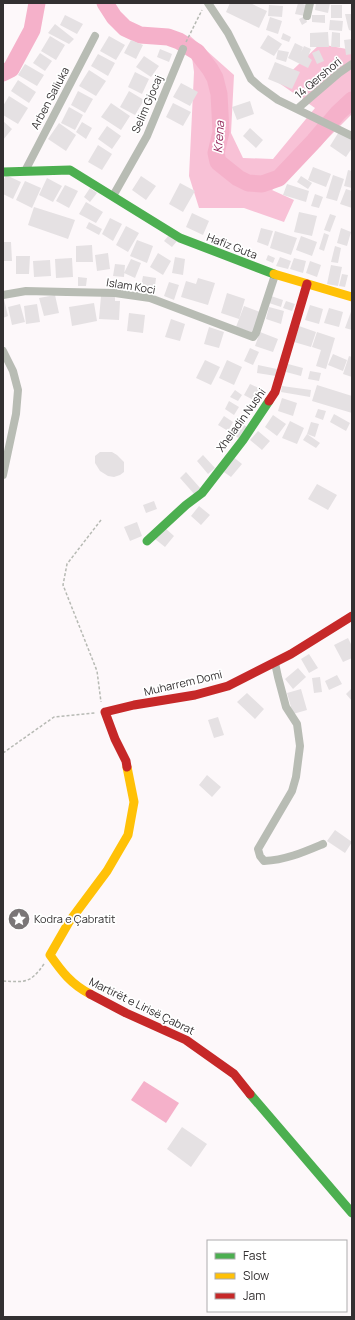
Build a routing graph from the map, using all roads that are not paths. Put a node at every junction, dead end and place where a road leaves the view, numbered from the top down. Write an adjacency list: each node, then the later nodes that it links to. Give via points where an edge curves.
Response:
1 (208, 3): 7 (street, via 228,33 251,79 278,100)
2 (310, 3): 3 (street)
3 (307, 16)
4 (95, 36): 9 (street, Arben Saliuka)
5 (183, 49): 11 (street, Selim Gjocaj, via 146,136)
6 (352, 64): 7 (street, 14 Qershori, via 339,73)
7 (301, 111): 8 (street)
8 (352, 136)
9 (25, 170): 10 (street, Hafiz Guta); 11 (street, Hafiz Guta, via 70,170)
10 (3, 172)
11 (113, 196): 12 (street, Hafiz Guta, via 180,238)
12 (275, 275): 13 (street, Hafiz Guta); 14 (street, Islam Koci, via 253,337 150,298 95,292 26,291)
13 (307, 284): 15 (street, Hafiz Guta); 18 (street, Xheladin Nushi, via 275,392 243,440 202,493)
14 (3, 295)
15 (352, 297)
16 (3, 351): 17 (street, via 13,371 18,390 16,414)
17 (3, 475)
18 (147, 541)
19 (352, 616): 20 (street, Muharrem Domi)
20 (275, 663): 21 (street, via 286,707 297,724 300,746 292,791 258,850 264,861 277,860); 22 (street, Muharrem Domi, via 225,687 105,712 126,761 134,802 128,835 107,871 69,922)
21 (323, 844)
22 (50, 954): 23 (street, Martirët e Lirisë Çabrat, via 76,987 186,1040 234,1074)
23 (352, 1213)

